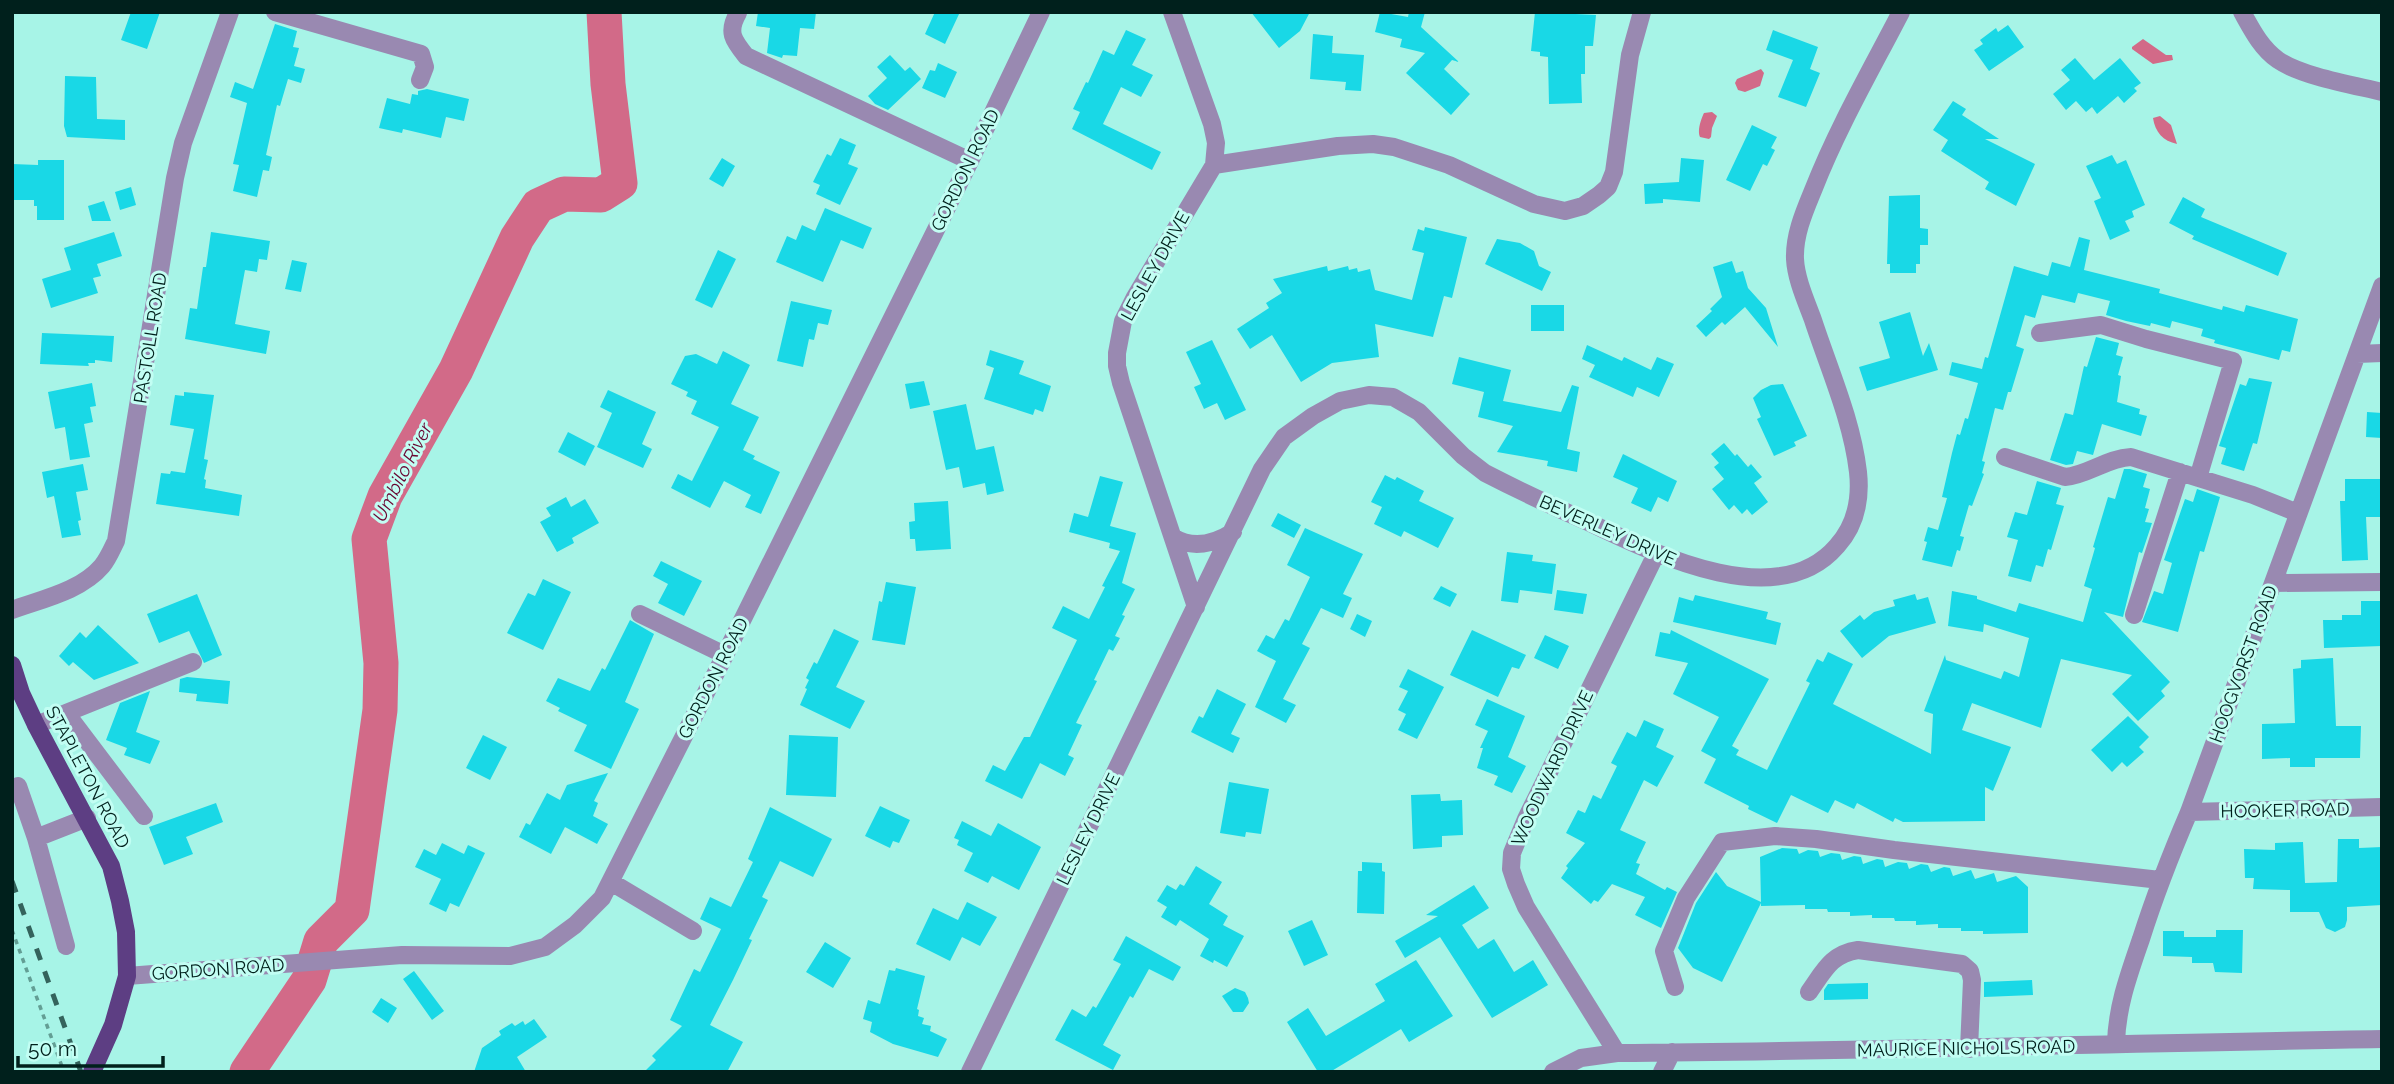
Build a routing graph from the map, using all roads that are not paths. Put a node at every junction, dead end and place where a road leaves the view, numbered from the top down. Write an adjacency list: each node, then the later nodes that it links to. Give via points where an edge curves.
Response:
1 (230, 12): 27 (street, PASTOLL ROAD, via 178,166 116,541 103,565 86,580)
2 (275, 12): 9 (street, via 421,54 425,67)
3 (1041, 12): 11 (street, GORDON ROAD)
4 (1172, 12): 12 (street, via 1212,124)
5 (1642, 12): 12 (street, via 1630,55 1614,172 1608,187 1583,206 1565,211 1534,204 1415,152 1373,144)
6 (1901, 12): 23 (street, BEVERLEY DRIVE, via 1827,154 1797,237 1795,260 1801,286 1848,425 1858,473 1857,511 1848,534 1829,556 1779,576 1700,569)
7 (2242, 12): 10 (street, via 2263,46 2279,61)
8 (738, 13): 11 (street, via 732,33 746,56)
9 (420, 80)
10 (2382, 92)
11 (970, 161): 30 (street, GORDON ROAD)
12 (1214, 165): 22 (street, LESLEY DRIVE, via 1135,297 1119,339 1121,383)
13 (2382, 286): 16 (street, HOOGVORST ROAD)
14 (2040, 334): 19 (street, via 2101,325 2233,361)
15 (2382, 353): 16 (street)
16 (2357, 354): 20 (street, HOOGVORST ROAD)
17 (2005, 457): 18 (street, via 2065,477 2131,457)
18 (2180, 472): 19 (street); 29 (street)
19 (2198, 478): 20 (street)
20 (2298, 513): 25 (street, HOOGVORST ROAD)
21 (1233, 532): 22 (street, via 1194,544); 23 (street, BEVERLEY DRIVE, via 1262,469 1284,437 1340,401 1369,395 1393,397 1419,412 1485,473); 26 (street, BEVERLEY DRIVE)
22 (1173, 537): 26 (street, LESLEY DRIVE)
23 (1656, 554): 52 (street, WOODWARD DRIVE, via 1512,853 1511,869 1526,907)
24 (2382, 582): 25 (street)
25 (2273, 583): 37 (street, HOOGVORST ROAD)
26 (1196, 607): 54 (street, LESLEY DRIVE)
27 (12, 610)
28 (640, 614): 30 (street)
29 (2134, 615)
30 (725, 655): 42 (street, GORDON ROAD)
31 (193, 663): 33 (street)
32 (12, 665): 34 (main road, STAPLETON ROAD)
33 (66, 713): 34 (street); 38 (street)
34 (36, 725): 39 (main road, STAPLETON ROAD)
35 (18, 786): 40 (street)
36 (2382, 807): 37 (street, HOOKER ROAD)
37 (2189, 812): 41 (street, HOOGVORST ROAD)
38 (144, 816)
39 (87, 818): 40 (street); 45 (main road, STAPLETON ROAD, via 111,866 120,901)
40 (36, 838): 44 (street)
41 (2160, 880): 46 (street, via 1802,838 1765,836 1722,842 1686,898 1664,951); 49 (street, HOOGVORST ROAD, via 2126,982)
42 (611, 882): 43 (street); 45 (street, GORDON ROAD, via 575,925 545,947 510,956 402,956)
43 (693, 931)
44 (66, 946)
45 (127, 976): 53 (main road, STAPLETON ROAD, via 113,1025)
46 (1675, 987)
47 (1809, 992): 50 (street, via 1842,952 1858,950 1962,964 1972,980)
48 (2382, 1039): 49 (street, MAURICE NICHOLS ROAD)
49 (2116, 1044): 50 (street, MAURICE NICHOLS ROAD)
50 (1969, 1049): 51 (street, MAURICE NICHOLS ROAD)
51 (1672, 1052): 52 (street, MAURICE NICHOLS ROAD); 56 (street)
52 (1617, 1053): 55 (street, MAURICE NICHOLS ROAD, via 1581,1058)
53 (92, 1072)
54 (970, 1072)
55 (1553, 1072)
56 (1661, 1072)

